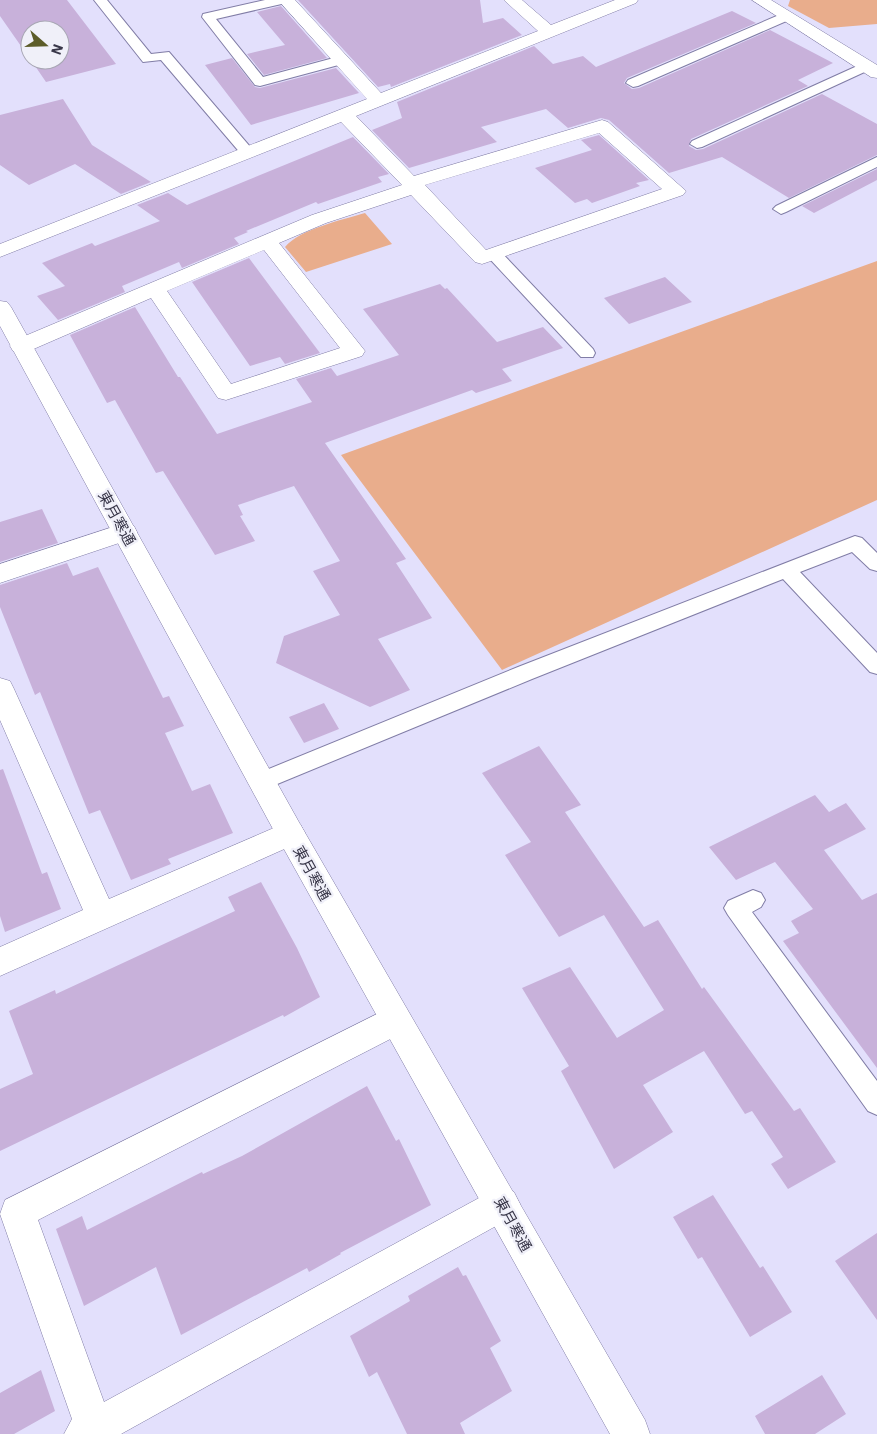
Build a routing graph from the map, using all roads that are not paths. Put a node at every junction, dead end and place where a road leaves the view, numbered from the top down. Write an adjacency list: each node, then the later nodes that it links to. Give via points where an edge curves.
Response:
1 (100, 0): 14 (lane, via 148,59 164,55)
2 (284, 0): 8 (street); 8 (lane, via 208,17 260,82)
3 (512, 0): 7 (street)
4 (630, 0): 7 (street)
5 (760, 0): 6 (street)
6 (786, 16): 9 (street); 10 (lane)
7 (549, 32): 11 (street)
8 (341, 60): 11 (street)
9 (871, 70): 13 (lane)
10 (633, 83)
11 (378, 100): 12 (street)
12 (344, 114): 14 (street); 16 (street)
13 (697, 144)
14 (247, 152): 19 (street)
15 (877, 161): 17 (lane)
16 (414, 185): 18 (street); 20 (street, via 482,258); 20 (street, via 602,126 676,191)
17 (781, 209)
18 (267, 241): 21 (street); 21 (street, via 354,351 226,393)
19 (0, 251)
20 (494, 254): 24 (lane)
21 (155, 290): 23 (street)
22 (0, 307): 23 (street, 東月寒通)
23 (22, 346): 25 (street, 東月寒通)
24 (587, 353)
25 (124, 532): 28 (street); 31 (street, 東月寒通)
26 (877, 564): 27 (lane, via 855,544)
27 (787, 571): 29 (lane); 31 (lane, via 525,673)
28 (0, 574)
29 (877, 666)
30 (0, 689): 34 (street)
31 (262, 781): 32 (street, 東月寒通)
32 (290, 833): 34 (street); 36 (street, 東月寒通)
33 (753, 900): 37 (lane, via 736,908)
34 (101, 916): 35 (street)
35 (0, 962)
36 (394, 1020): 38 (street, 東月寒通); 39 (street, via 17,1212)
37 (877, 1102)
38 (502, 1204): 39 (street); 40 (street, 東月寒通)
39 (91, 1432)
40 (631, 1434)

